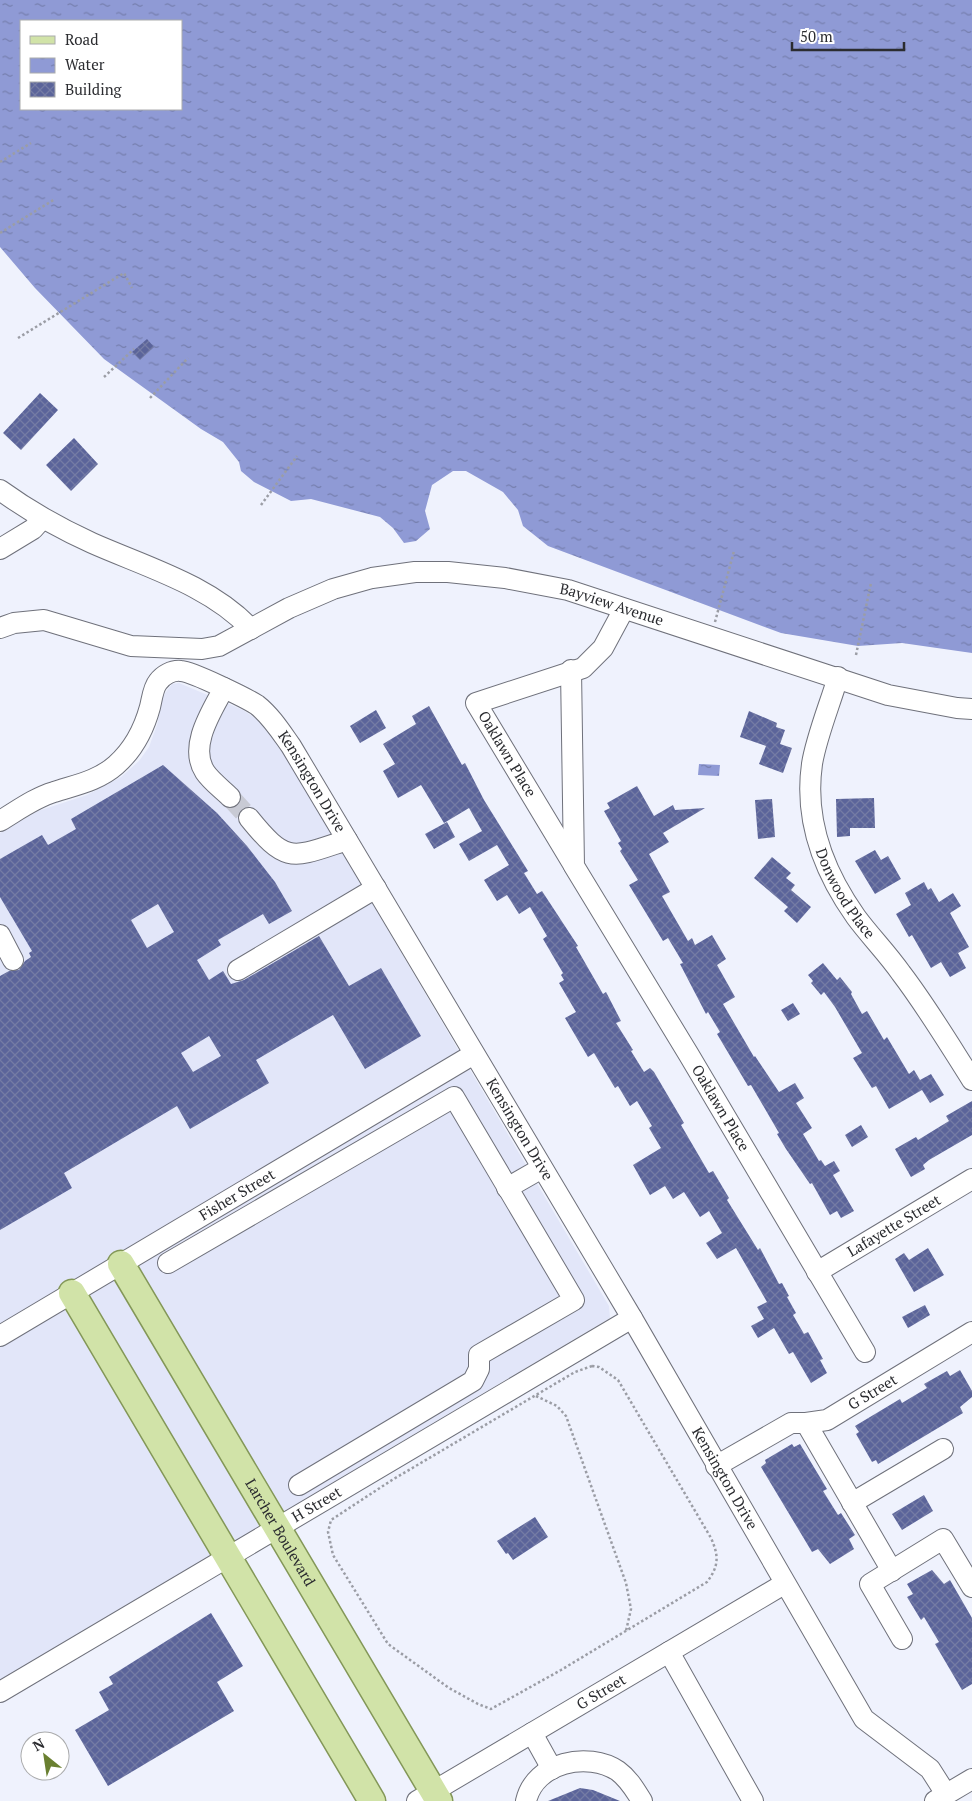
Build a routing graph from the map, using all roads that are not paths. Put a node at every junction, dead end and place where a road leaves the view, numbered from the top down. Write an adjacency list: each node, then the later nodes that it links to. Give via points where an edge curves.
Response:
1 (0, 490): 2 (street)
2 (42, 520): 3 (street); 6 (street, via 195,588 237,614)
3 (0, 549)
4 (624, 609): 6 (street, Bayview Avenue, via 568,590 505,578 415,572 372,578 333,589); 7 (street, Oaklawn Place, via 592,662); 8 (street, Bayview Avenue)
5 (0, 628): 6 (street, Bayview Avenue, via 44,620 131,646 202,649 219,646)
6 (251, 629)
7 (571, 670): 15 (street); 15 (street, Oaklawn Place, via 476,703)
8 (838, 677): 10 (street, Bayview Avenue, via 888,695); 21 (street, Donwood Place, via 812,764 812,816 819,848 856,917 900,971)
9 (224, 688): 11 (street, via 205,726 200,757 205,772); 13 (street, Kensington Drive, via 181,671 169,673 156,684 139,736 116,765 78,786 53,792 32,802); 14 (street, Kensington Drive, via 257,705 271,719 291,746)
10 (972, 709)
11 (230, 797)
12 (249, 818): 14 (street, via 280,850 296,855)
13 (0, 821)
14 (346, 840): 16 (street, Kensington Drive)
15 (574, 866): 29 (street, Oaklawn Place)
16 (376, 888): 19 (street); 20 (street, Kensington Drive)
17 (0, 936): 18 (street)
18 (14, 960)
19 (238, 970)
20 (474, 1054): 22 (street, Fisher Street); 24 (street, Kensington Drive)
21 (972, 1080)
22 (346, 1131): 23 (street); 28 (street, Fisher Street)
23 (358, 1153): 26 (street, via 454,1097); 27 (street)
24 (542, 1168): 26 (street); 31 (street, Kensington Drive)
25 (972, 1179): 29 (street, Lafayette Street)
26 (507, 1188): 35 (street, via 574,1300 479,1355 480,1368 474,1381)
27 (168, 1263)
28 (121, 1264): 30 (street, Fisher Street); 44 (main road, Larcher Boulevard)
29 (817, 1272): 34 (street, Oaklawn Place)
30 (72, 1293): 33 (street, Fisher Street); 45 (main road)
31 (632, 1318): 36 (street, H Street); 40 (street, Kensington Drive)
32 (972, 1332): 37 (street, G Street, via 827,1420)
33 (0, 1336)
34 (865, 1352)
35 (458, 1390): 36 (street); 38 (street)
36 (472, 1412): 41 (street, H Street)
37 (806, 1424): 40 (street, G Street, via 791,1423); 43 (street)
38 (362, 1448): 41 (street); 42 (street)
39 (943, 1449): 43 (street)
40 (716, 1466): 47 (street, Kensington Drive)
41 (376, 1469): 44 (street, H Street)
42 (299, 1485)
43 (852, 1503): 46 (street)
44 (277, 1528): 45 (street, H Street); 55 (main road, Larcher Boulevard)
45 (228, 1556): 51 (street, H Street); 57 (main road)
46 (892, 1571): 48 (street, via 943,1539); 49 (street, via 870,1584)
47 (784, 1584): 50 (street, G Street); 56 (street, Kensington Drive, via 864,1719 930,1769)
48 (972, 1587)
49 (902, 1639)
50 (669, 1652): 52 (street, G Street); 60 (street)
51 (0, 1692)
52 (532, 1733): 53 (street); 55 (street, G Street)
53 (552, 1769): 58 (street, via 537,1781); 59 (street, via 568,1762 603,1764 618,1771 632,1784)
54 (972, 1779): 56 (street)
55 (430, 1798)
56 (940, 1798)
57 (372, 1801)
58 (526, 1801)
59 (642, 1801)
60 (753, 1801)

